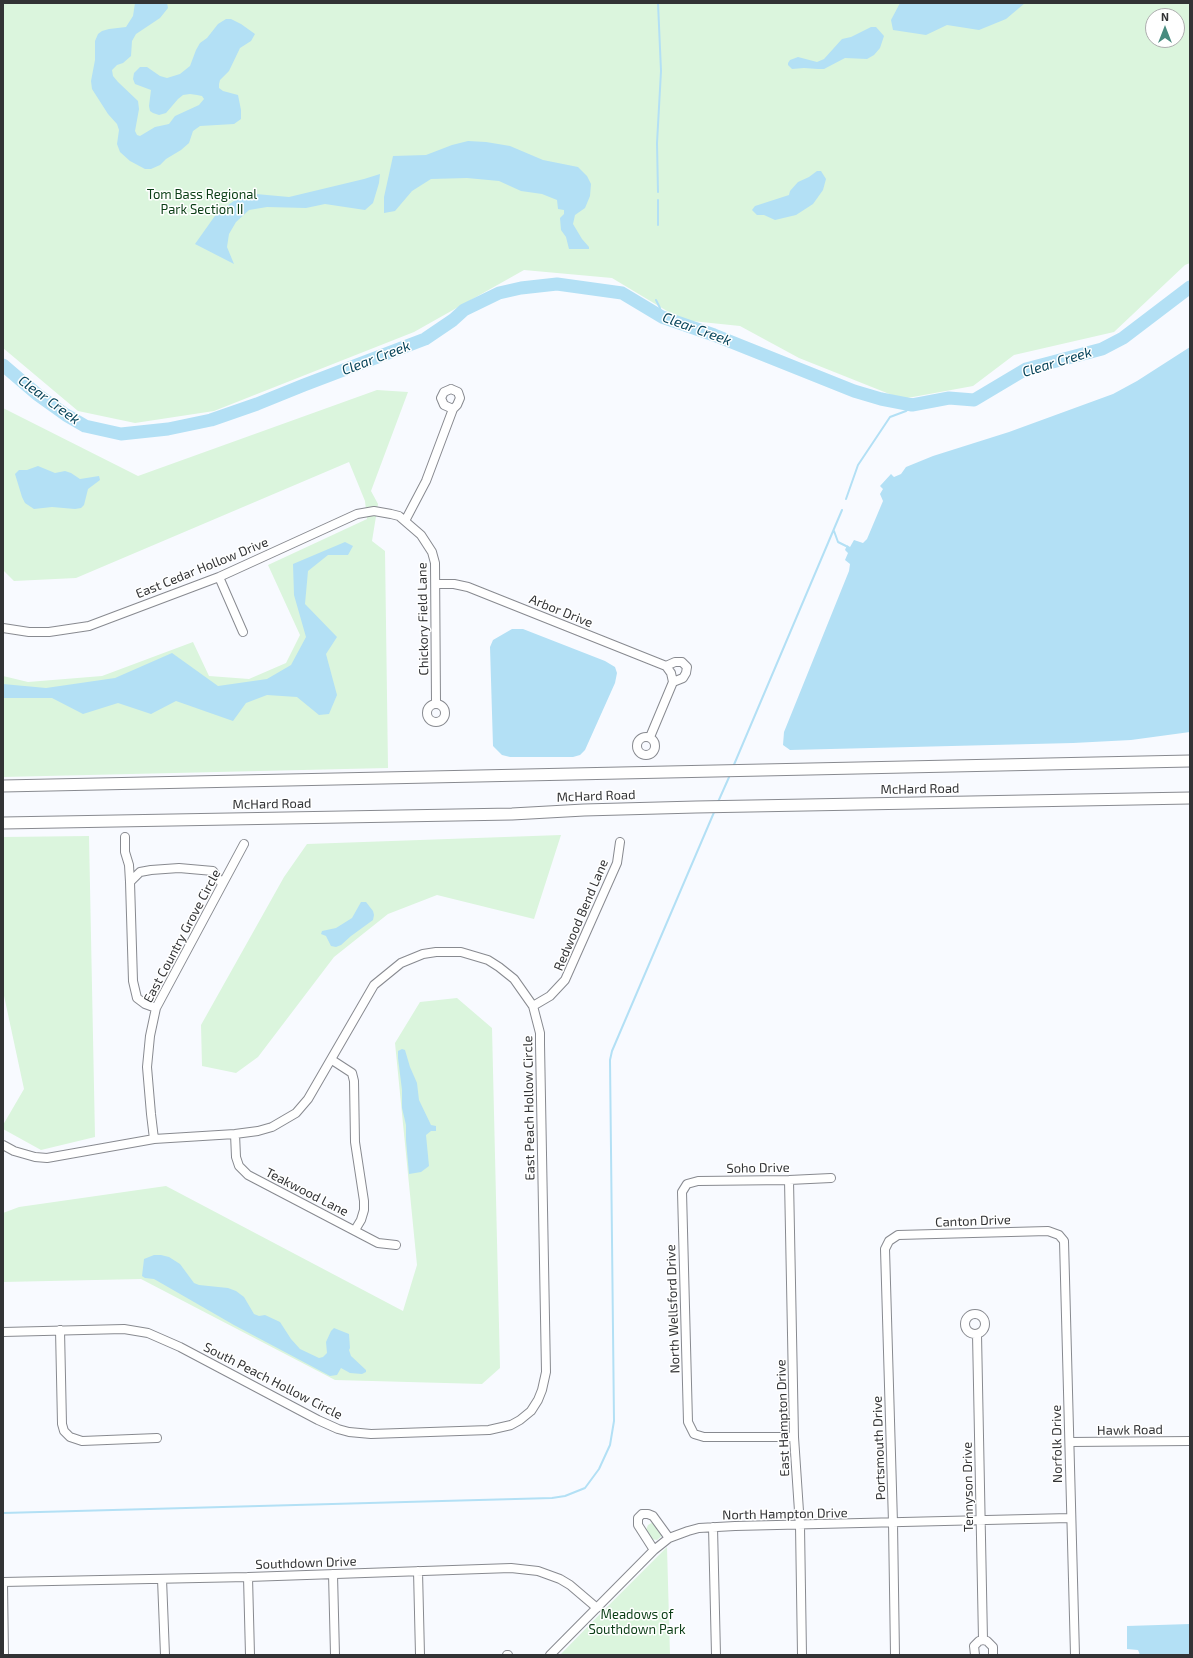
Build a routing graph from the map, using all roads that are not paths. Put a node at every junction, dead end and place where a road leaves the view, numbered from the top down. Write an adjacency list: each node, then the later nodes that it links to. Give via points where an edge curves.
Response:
1 (453, 409): 2 (street, via 426,481)
2 (405, 520): 3 (street, East Cedar Hollow Drive, via 383,512 357,514); 4 (street, Chickory Field Lane, via 421,535 432,552)
3 (219, 577): 5 (street, East Cedar Hollow Drive, via 89,626 49,632); 6 (street)
4 (436, 584): 7 (street, Arbor Drive, via 468,587); 9 (street, Chickory Field Lane)
5 (3, 628)
6 (243, 632)
7 (666, 666): 8 (street, Arbor Drive, via 672,673); 8 (street, via 682,662 687,667 683,678)
8 (673, 682): 10 (street)
9 (436, 703)
10 (650, 737)
11 (1190, 761): 12 (main road, McHard Road)
12 (3, 786)
13 (1190, 798): 14 (main road, McHard Road)
14 (3, 823)
15 (125, 837): 18 (street)
16 (620, 842): 20 (street, Redwood Bend Lane, via 617,863 572,968 560,987)
17 (244, 844): 19 (street, East Country Grove Circle)
18 (130, 882): 19 (street, via 140,872 179,868 213,870); 21 (street, via 133,981 136,998)
19 (222, 884): 21 (street, East Country Grove Circle)
20 (533, 1006): 22 (street, East Peach Hollow Circle, via 514,979 488,960 461,952 423,954 401,963 374,985); 36 (street, East Peach Hollow Circle, via 540,1033 546,1372 542,1390)
21 (156, 1008): 24 (street, East Country Grove Circle, via 150,1036 148,1067)
22 (332, 1060): 23 (street, East Peach Hollow Circle, via 308,1099 296,1112 272,1127); 29 (street, via 352,1073 354,1081 355,1142 364,1201 362,1215)
23 (235, 1134): 24 (street, East Peach Hollow Circle); 29 (street, Teakwood Lane, via 236,1157 239,1166 248,1175)
24 (154, 1139): 25 (street, East Peach Hollow Circle, via 47,1158 14,1151)
25 (3, 1145)
26 (831, 1178): 27 (street, Soho Drive)
27 (789, 1180): 28 (street, Soho Drive, via 698,1181); 37 (street, East Hampton Drive)
28 (687, 1184): 37 (street, North Wellsford Drive, via 682,1192 688,1422 694,1434 704,1437)
29 (355, 1230): 32 (street, Teakwood Lane, via 378,1243)
30 (1059, 1235): 31 (street, Canton Drive, via 1048,1231 898,1235); 40 (street, Norfolk Drive, via 1064,1241)
31 (889, 1240): 43 (street, Portsmouth Drive, via 885,1250)
32 (396, 1245)
33 (60, 1330): 34 (street, South Peach Hollow Circle); 36 (street, South Peach Hollow Circle, via 124,1328 158,1336 318,1420 349,1432 371,1434 489,1430 511,1425); 38 (street, via 64,1431 70,1437 82,1441)
34 (3, 1332)
35 (977, 1334): 42 (street, Tennyson Drive)
36 (531, 1411)
37 (794, 1437): 44 (street, East Hampton Drive)
38 (157, 1438)
39 (1190, 1441): 40 (street, Hawk Road)
40 (1070, 1442): 41 (street, Norfolk Drive)
41 (1070, 1518): 42 (street, North Hampton Drive); 66 (street, Norfolk Drive)
42 (981, 1520): 43 (street, North Hampton Drive); 54 (street, Tennyson Drive)
43 (893, 1523): 44 (street, North Hampton Drive); 63 (street, Portsmouth Drive)
44 (800, 1526): 45 (street, North Hampton Drive); 62 (street, East Hampton Drive)
45 (713, 1527): 46 (street, North Hampton Drive, via 688,1531); 61 (street)
46 (670, 1538): 47 (street, North Hampton Drive); 47 (street, via 653,1516 642,1514 638,1518 638,1525)
47 (654, 1550): 53 (street, North Hampton Drive)
48 (418, 1571): 49 (street, Southdown Drive); 53 (street, Southdown Drive, via 511,1568 538,1571 550,1574 570,1585); 59 (street)
49 (333, 1574): 50 (street, Southdown Drive); 58 (street)
50 (248, 1577): 51 (street, Southdown Drive); 57 (street)
51 (162, 1579): 52 (street, Southdown Drive); 56 (street)
52 (3, 1582): 55 (street)
53 (597, 1608): 60 (street, North Hampton Drive)
54 (983, 1640): 64 (street, Tennyson Drive, via 974,1646); 65 (street, via 993,1647)
55 (4, 1655)
56 (165, 1655)
57 (250, 1655)
58 (335, 1655)
59 (420, 1655)
60 (550, 1655)
61 (716, 1655)
62 (802, 1655)
63 (895, 1655)
64 (975, 1655)
65 (993, 1655)
66 (1074, 1655)

